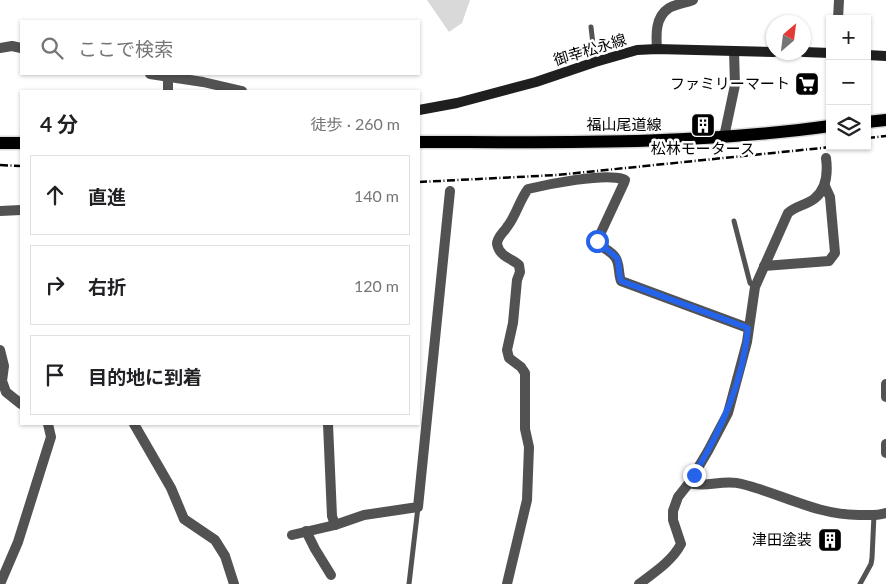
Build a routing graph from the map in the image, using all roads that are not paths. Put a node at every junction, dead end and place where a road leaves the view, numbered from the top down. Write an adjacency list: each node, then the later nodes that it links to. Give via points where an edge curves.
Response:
1 (693, 0): 7 (street, via 669,8 661,18 656,30)
2 (839, 0): 3 (street)
3 (838, 15)
4 (591, 27): 14 (lane)
5 (0, 48): 6 (street)
6 (20, 48)
7 (657, 49): 8 (main road, 御幸松永線); 14 (main road, 御幸松永線, via 637,50)
8 (734, 51): 9 (main road, 御幸松永線); 23 (street, via 735,85)
9 (766, 52)
10 (811, 52): 11 (main road)
11 (826, 53)
12 (871, 55): 13 (main road)
13 (886, 56)
14 (595, 62): 19 (main road, 御幸松永線, via 536,82)
15 (156, 75): 16 (street)
16 (168, 77): 17 (street); 18 (street)
17 (168, 90)
18 (238, 90)
19 (420, 110)
20 (886, 120): 21 (main road)
21 (871, 122)
22 (826, 126): 23 (main road, 福山尾道線)
23 (724, 137): 24 (main road, 福山尾道線, via 667,141)
24 (420, 142)
25 (0, 143): 26 (main road)
26 (20, 143)
27 (826, 158): 28 (street)
28 (825, 186): 33 (street, via 814,199 788,213); 33 (street, via 830,197 835,252 830,261)
29 (450, 192): 46 (street)
30 (20, 210): 31 (street)
31 (0, 211)
32 (734, 221): 34 (lane, via 750,283)
33 (764, 266): 34 (street)
34 (755, 287): 35 (street)
35 (748, 328): 45 (street, via 728,413); 56 (street, via 621,281 617,258 597,241 625,180 588,179 528,189 497,244 505,257 519,265 507,350 509,358 525,373 529,446 526,504)
36 (0, 350): 39 (street, via 6,392)
37 (886, 384): 38 (street)
38 (886, 397)
39 (20, 403)
40 (48, 425): 53 (street, via 51,437 18,542)
41 (135, 425): 54 (street, via 171,488 184,519 216,540)
42 (328, 425): 49 (street)
43 (886, 444): 44 (street)
44 (886, 453)
45 (689, 483): 48 (street, via 741,483 818,510 841,515); 57 (street, via 678,497 673,511 681,544 669,561)
46 (418, 507): 49 (street, via 364,515); 55 (lane)
47 (886, 513): 48 (street)
48 (874, 515): 58 (lane, via 871,564)
49 (335, 525): 50 (street)
50 (306, 531): 51 (street); 52 (street)
51 (292, 535)
52 (331, 575)
53 (0, 584)
54 (234, 584)
55 (409, 584)
56 (506, 584)
57 (639, 584)
58 (860, 584)

